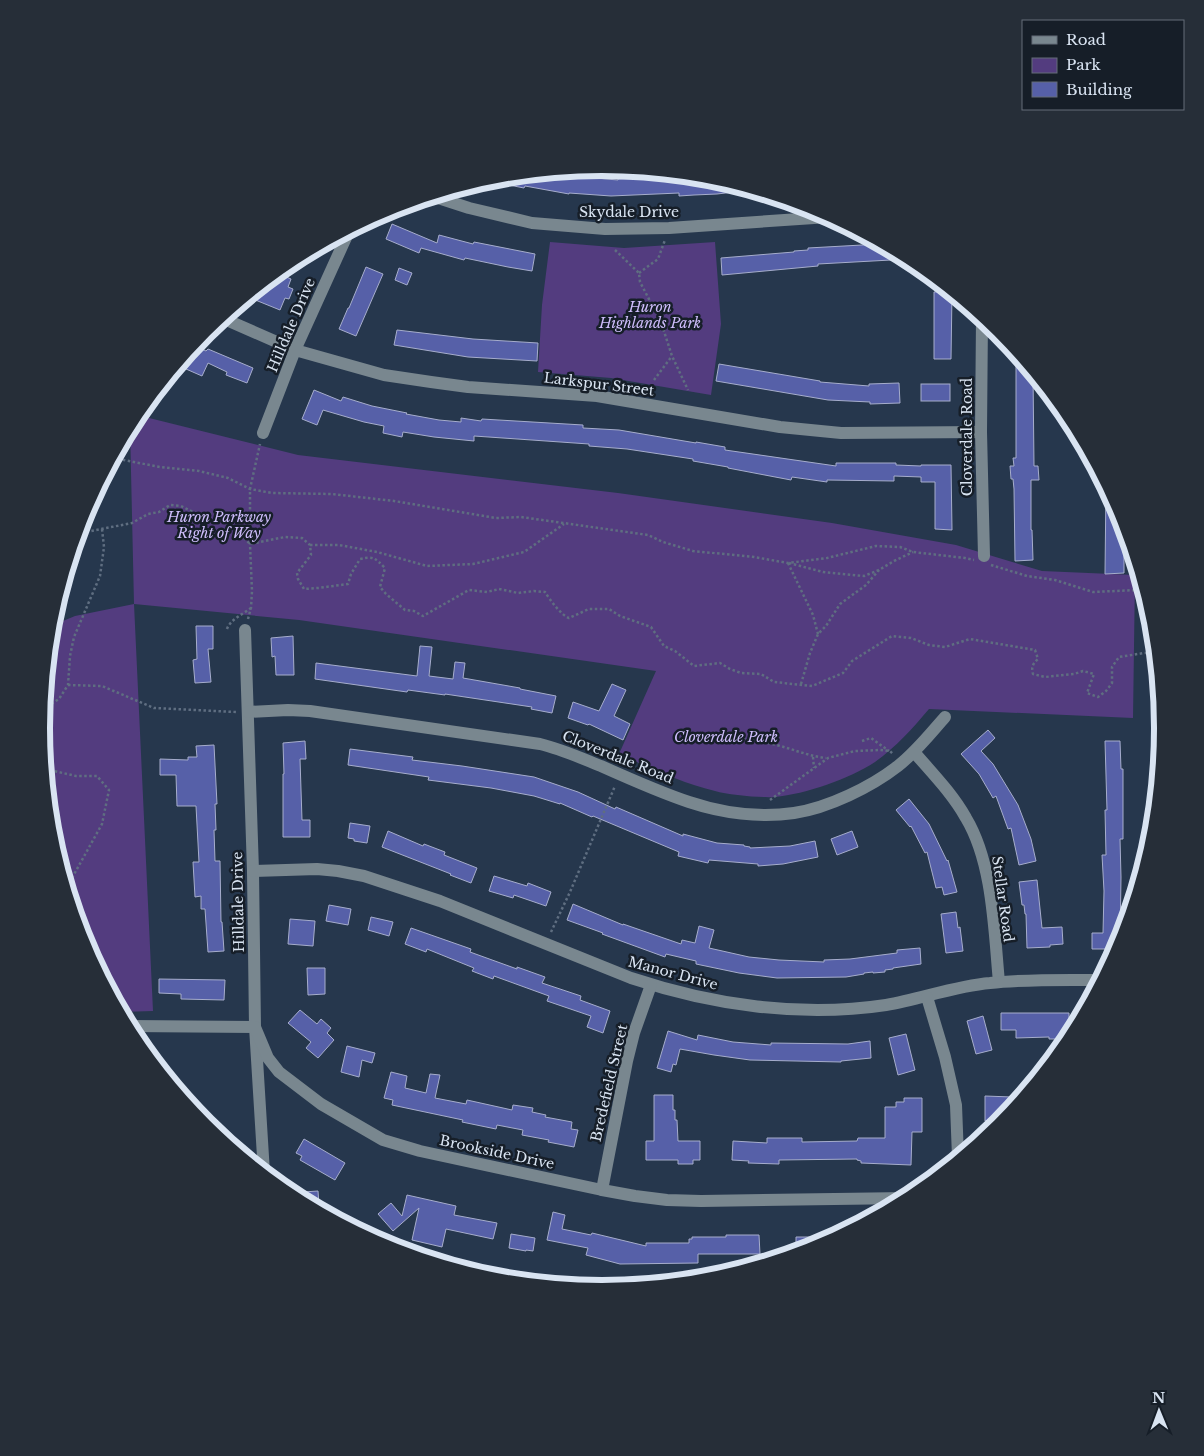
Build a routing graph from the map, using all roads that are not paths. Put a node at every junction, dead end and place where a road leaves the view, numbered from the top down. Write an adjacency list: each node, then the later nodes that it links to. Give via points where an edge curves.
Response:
1 (443, 200): 2 (street, Skydale Drive, via 532,223 605,229)
2 (813, 218)
3 (345, 240): 6 (street, Hilldale Drive)
4 (229, 321): 6 (street, Larkspur Street)
5 (982, 328): 8 (street, Cloverdale Road)
6 (296, 350): 7 (street, Hilldale Drive); 8 (street, Larkspur Street, via 384,375 597,396 780,427 841,433)
7 (263, 432)
8 (982, 432): 9 (street, Cloverdale Road)
9 (980, 560)
10 (244, 630): 11 (street, Hilldale Drive)
11 (248, 712): 13 (street, Cloverdale Road, via 310,711 540,744 563,750 690,802 743,813 795,813 847,796 881,778); 14 (street, Hilldale Drive)
12 (945, 717): 13 (street, Cloverdale Road)
13 (914, 752): 16 (street, Stellar Road, via 958,805 980,846 988,880)
14 (253, 871): 17 (street, Manor Drive, via 317,869 364,876 440,902); 20 (street, Hilldale Drive)
15 (1093, 980): 16 (street, Manor Drive)
16 (999, 982): 18 (street, Manor Drive)
17 (651, 985): 18 (street, Manor Drive, via 726,1003 782,1009 849,1008); 23 (street, Bredefield Street, via 627,1061)
18 (927, 997): 21 (street, via 956,1105)
19 (138, 1026): 20 (street)
20 (255, 1027): 22 (street, Hilldale Drive); 23 (street, Brookside Drive, via 268,1058 279,1072 322,1104 383,1140)
21 (958, 1150)
22 (263, 1164)
23 (602, 1190): 24 (street, Brookside Drive, via 659,1199 701,1201)
24 (891, 1198)

